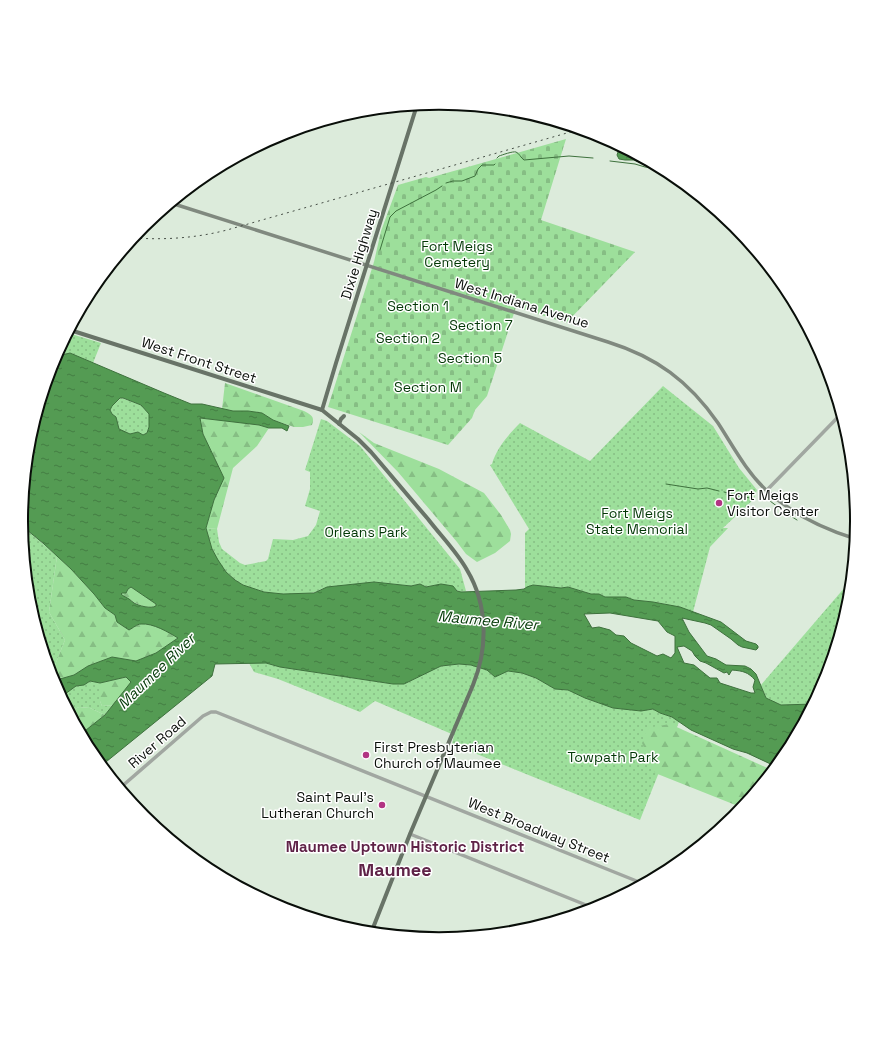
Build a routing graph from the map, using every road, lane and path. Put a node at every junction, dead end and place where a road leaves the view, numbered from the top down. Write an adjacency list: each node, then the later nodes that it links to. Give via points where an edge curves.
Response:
1 (415, 111): 3 (main road, Dixie Highway)
2 (176, 206): 3 (main road, West Indiana Avenue)
3 (367, 266): 5 (main road, Dixie Highway); 9 (main road, West Indiana Avenue, via 616,344 650,358 674,375 702,402)
4 (74, 331): 5 (main road, West Front Street)
5 (322, 410): 8 (main road)
6 (344, 416): 8 (main road, via 341,417)
7 (838, 418): 9 (street)
8 (339, 424): 13 (main road, via 364,445 458,556 474,583 482,610 484,639 475,681)
9 (767, 490): 10 (main road, West Indiana Avenue, via 807,520)
10 (850, 537)
11 (208, 713): 12 (street, River Road); 13 (street, West Broadway Street, via 218,713)
12 (123, 785)
13 (426, 796): 14 (main road); 15 (street, West Broadway Street)
14 (410, 834): 16 (street); 17 (main road)
15 (638, 882)
16 (587, 905)
17 (373, 927)

